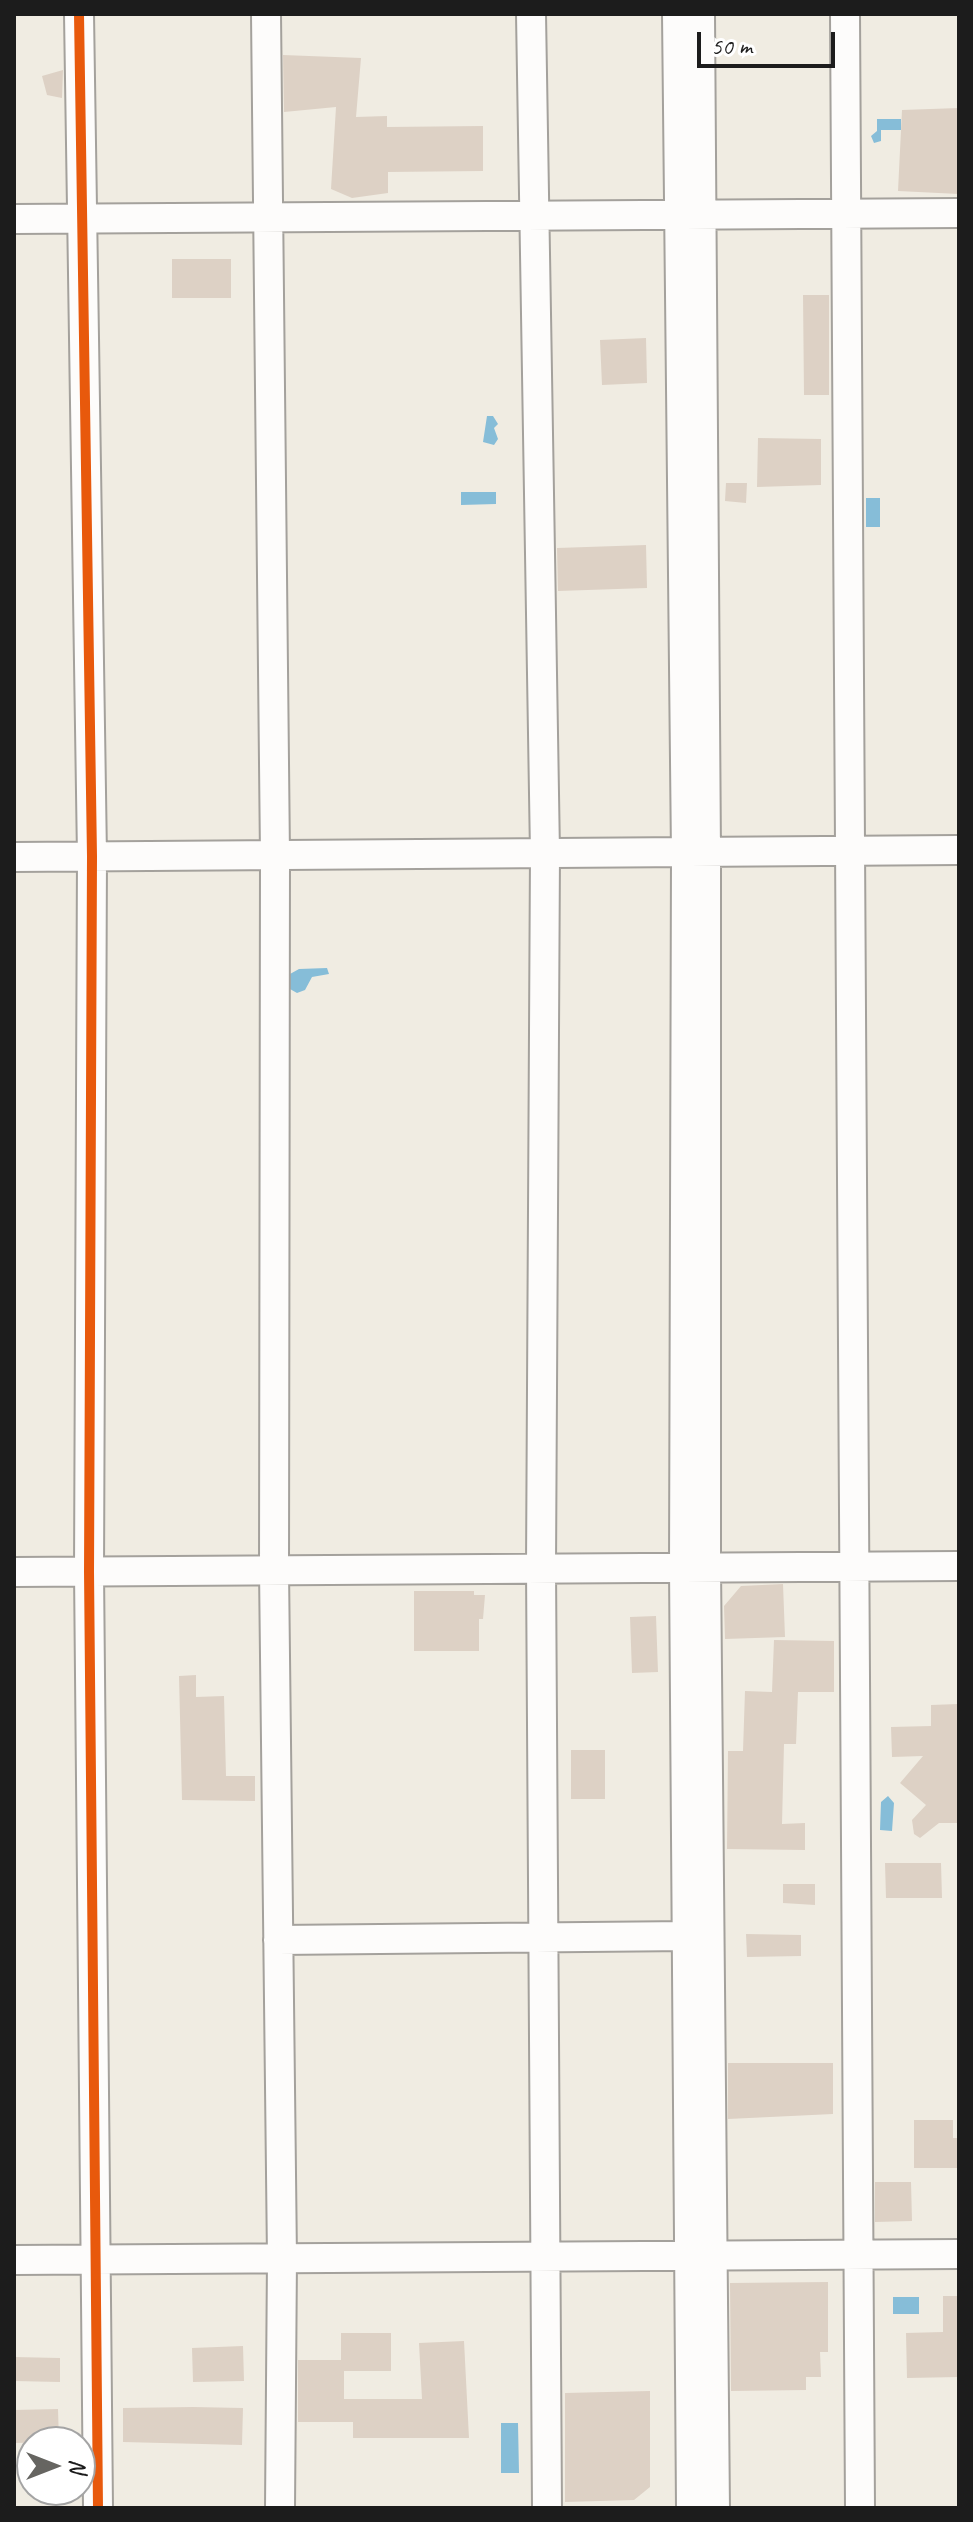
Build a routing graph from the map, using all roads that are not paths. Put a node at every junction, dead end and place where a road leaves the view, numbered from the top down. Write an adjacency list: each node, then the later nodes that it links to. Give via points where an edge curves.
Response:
1 (79, 14): 13 (street)
2 (266, 14): 8 (street)
3 (531, 14): 9 (street)
4 (677, 14): 11 (street)
5 (700, 14): 11 (street)
6 (845, 14): 10 (street)
7 (959, 213): 10 (street)
8 (268, 215): 9 (street); 13 (street); 19 (street)
9 (533, 215): 11 (street); 16 (street)
10 (848, 215): 11 (street); 14 (street)
11 (690, 216): 17 (street)
12 (14, 219): 13 (street)
13 (80, 221): 18 (street)
14 (849, 850): 15 (street); 17 (street); 23 (street)
15 (959, 850)
16 (545, 853): 17 (street); 19 (street); 22 (street)
17 (696, 854): 24 (street)
18 (92, 856): 19 (street); 20 (street); 26 (street)
19 (275, 856): 25 (street)
20 (14, 857)
21 (959, 1566): 23 (street)
22 (541, 1567): 24 (street); 25 (street); 28 (street)
23 (854, 1567): 24 (street); 33 (street)
24 (695, 1568): 29 (street); 32 (street)
25 (274, 1570): 26 (street); 30 (street)
26 (89, 1571): 27 (street); 36 (street)
27 (14, 1572)
28 (545, 1935): 29 (street); 30 (street); 35 (street)
29 (688, 1936): 32 (street)
30 (278, 1940): 34 (street)
31 (959, 2254): 33 (street)
32 (700, 2255): 33 (street); 35 (street); 41 (street); 42 (street)
33 (860, 2255): 43 (street)
34 (282, 2258): 35 (street); 36 (street); 39 (street)
35 (547, 2258): 40 (street)
36 (96, 2259): 37 (street); 38 (street)
37 (14, 2260)
38 (98, 2508)
39 (280, 2508)
40 (547, 2508)
41 (691, 2508)
42 (715, 2508)
43 (860, 2508)

